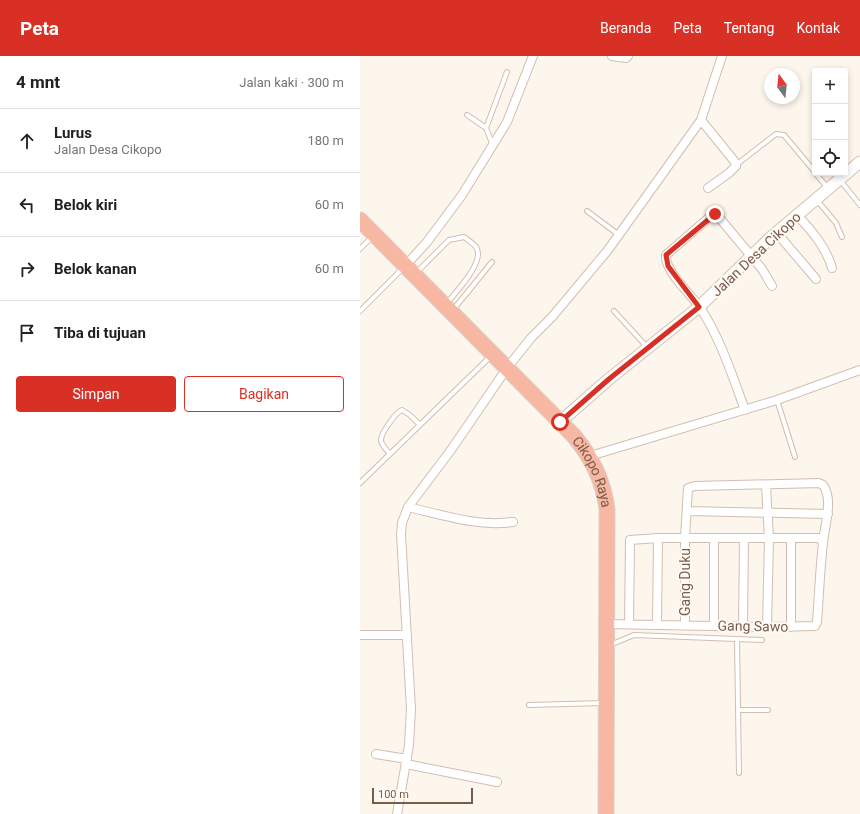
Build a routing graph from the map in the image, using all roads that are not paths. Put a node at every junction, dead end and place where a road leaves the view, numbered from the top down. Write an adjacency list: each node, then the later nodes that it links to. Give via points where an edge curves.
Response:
1 (533, 56): 9 (street, via 507,122)
2 (612, 56): 3 (street)
3 (628, 56)
4 (722, 56): 7 (street)
5 (507, 72): 8 (lane)
6 (467, 115): 8 (lane)
7 (701, 120): 11 (street); 24 (street)
8 (486, 128): 9 (lane)
9 (492, 143): 30 (street, via 462,194)
10 (860, 162): 14 (main road, Jalan Desa Cikopo)
11 (736, 166): 12 (lane, via 780,133); 15 (street)
12 (812, 169)
13 (818, 176): 16 (lane)
14 (840, 179): 16 (main road, Jalan Desa Cikopo); 18 (lane)
15 (708, 188)
16 (829, 188): 17 (main road, Jalan Desa Cikopo)
17 (816, 199): 20 (main road, Jalan Desa Cikopo); 25 (lane, via 836,223)
18 (860, 205)
19 (587, 211): 24 (lane)
20 (797, 215): 22 (main road, Jalan Desa Cikopo); 29 (street, via 829,257)
21 (360, 220): 23 (highway, Cikopo Raya)
22 (776, 232): 27 (main road, Jalan Desa Cikopo); 31 (street)
23 (374, 235): 26 (lane); 30 (highway, Cikopo Raya)
24 (619, 235): 39 (street)
25 (842, 237)
26 (360, 249)
27 (750, 256): 32 (street); 33 (main road, Jalan Desa Cikopo); 33 (street, via 715,214 668,253 665,259 668,266)
28 (492, 262): 34 (lane)
29 (832, 268)
30 (410, 270): 34 (highway, Cikopo Raya); 34 (lane, via 449,240 464,237 477,248 477,262); 35 (lane)
31 (816, 279)
32 (772, 286)
33 (699, 307): 37 (main road, Jalan Desa Cikopo); 42 (street, via 725,356)
34 (448, 309): 38 (highway, Cikopo Raya)
35 (360, 311)
36 (614, 311): 37 (lane)
37 (648, 348): 43 (main road, Jalan Desa Cikopo)
38 (493, 354): 39 (highway, Cikopo Raya); 44 (lane)
39 (507, 368): 43 (highway, Cikopo Raya); 50 (street)
40 (860, 370): 41 (street)
41 (777, 400): 42 (street); 47 (lane)
42 (745, 410): 46 (street)
43 (560, 422): 46 (highway, Cikopo Raya)
44 (419, 424): 45 (lane); 45 (lane, via 406,412 397,412 381,438 382,444)
45 (390, 454): 48 (lane)
46 (590, 456): 62 (highway, Cikopo Raya, via 600,479 606,509)
47 (795, 457)
48 (360, 483)
49 (766, 485): 51 (street, Gang Duku, via 691,487 687,492); 52 (street); 53 (street, Gang Duku, via 819,482 825,488)
50 (408, 507): 54 (street, via 479,524); 71 (street, via 401,534)
51 (688, 511): 52 (street); 56 (street, Gang Duku)
52 (768, 513): 53 (street); 58 (street)
53 (828, 514): 61 (street, Gang Duku)
54 (513, 522)
55 (658, 538): 56 (street); 63 (street, via 629,542); 64 (street)
56 (685, 538): 57 (street); 65 (street, Gang Duku)
57 (714, 539): 60 (street); 66 (street)
58 (769, 539): 59 (street); 60 (street); 68 (street)
59 (791, 539): 61 (street, via 816,538); 69 (street)
60 (744, 540): 67 (street)
61 (823, 542): 69 (street, Gang Sawo, via 817,623 813,626)
62 (606, 624): 63 (street, Gang Sawo); 74 (highway, Cikopo Raya)
63 (629, 624): 64 (street, Gang Sawo)
64 (657, 624): 65 (street, Gang Sawo)
65 (685, 625): 66 (street, Gang Sawo)
66 (714, 625): 67 (street, Gang Sawo)
67 (743, 626): 68 (street, Gang Sawo)
68 (767, 627): 69 (street, Gang Sawo)
69 (791, 627)
70 (360, 635): 71 (street)
71 (406, 635): 80 (street, via 411,709)
72 (737, 639): 73 (lane); 74 (lane, via 634,635); 77 (lane)
73 (762, 640)
74 (606, 646): 75 (highway, Cikopo Raya)
75 (607, 703): 76 (lane); 84 (highway, Cikopo Raya)
76 (528, 705)
77 (738, 710): 78 (lane); 81 (lane)
78 (768, 710)
79 (376, 754): 80 (street)
80 (407, 761): 82 (street); 83 (street)
81 (738, 773)
82 (498, 782)
83 (397, 814)
84 (606, 814)

